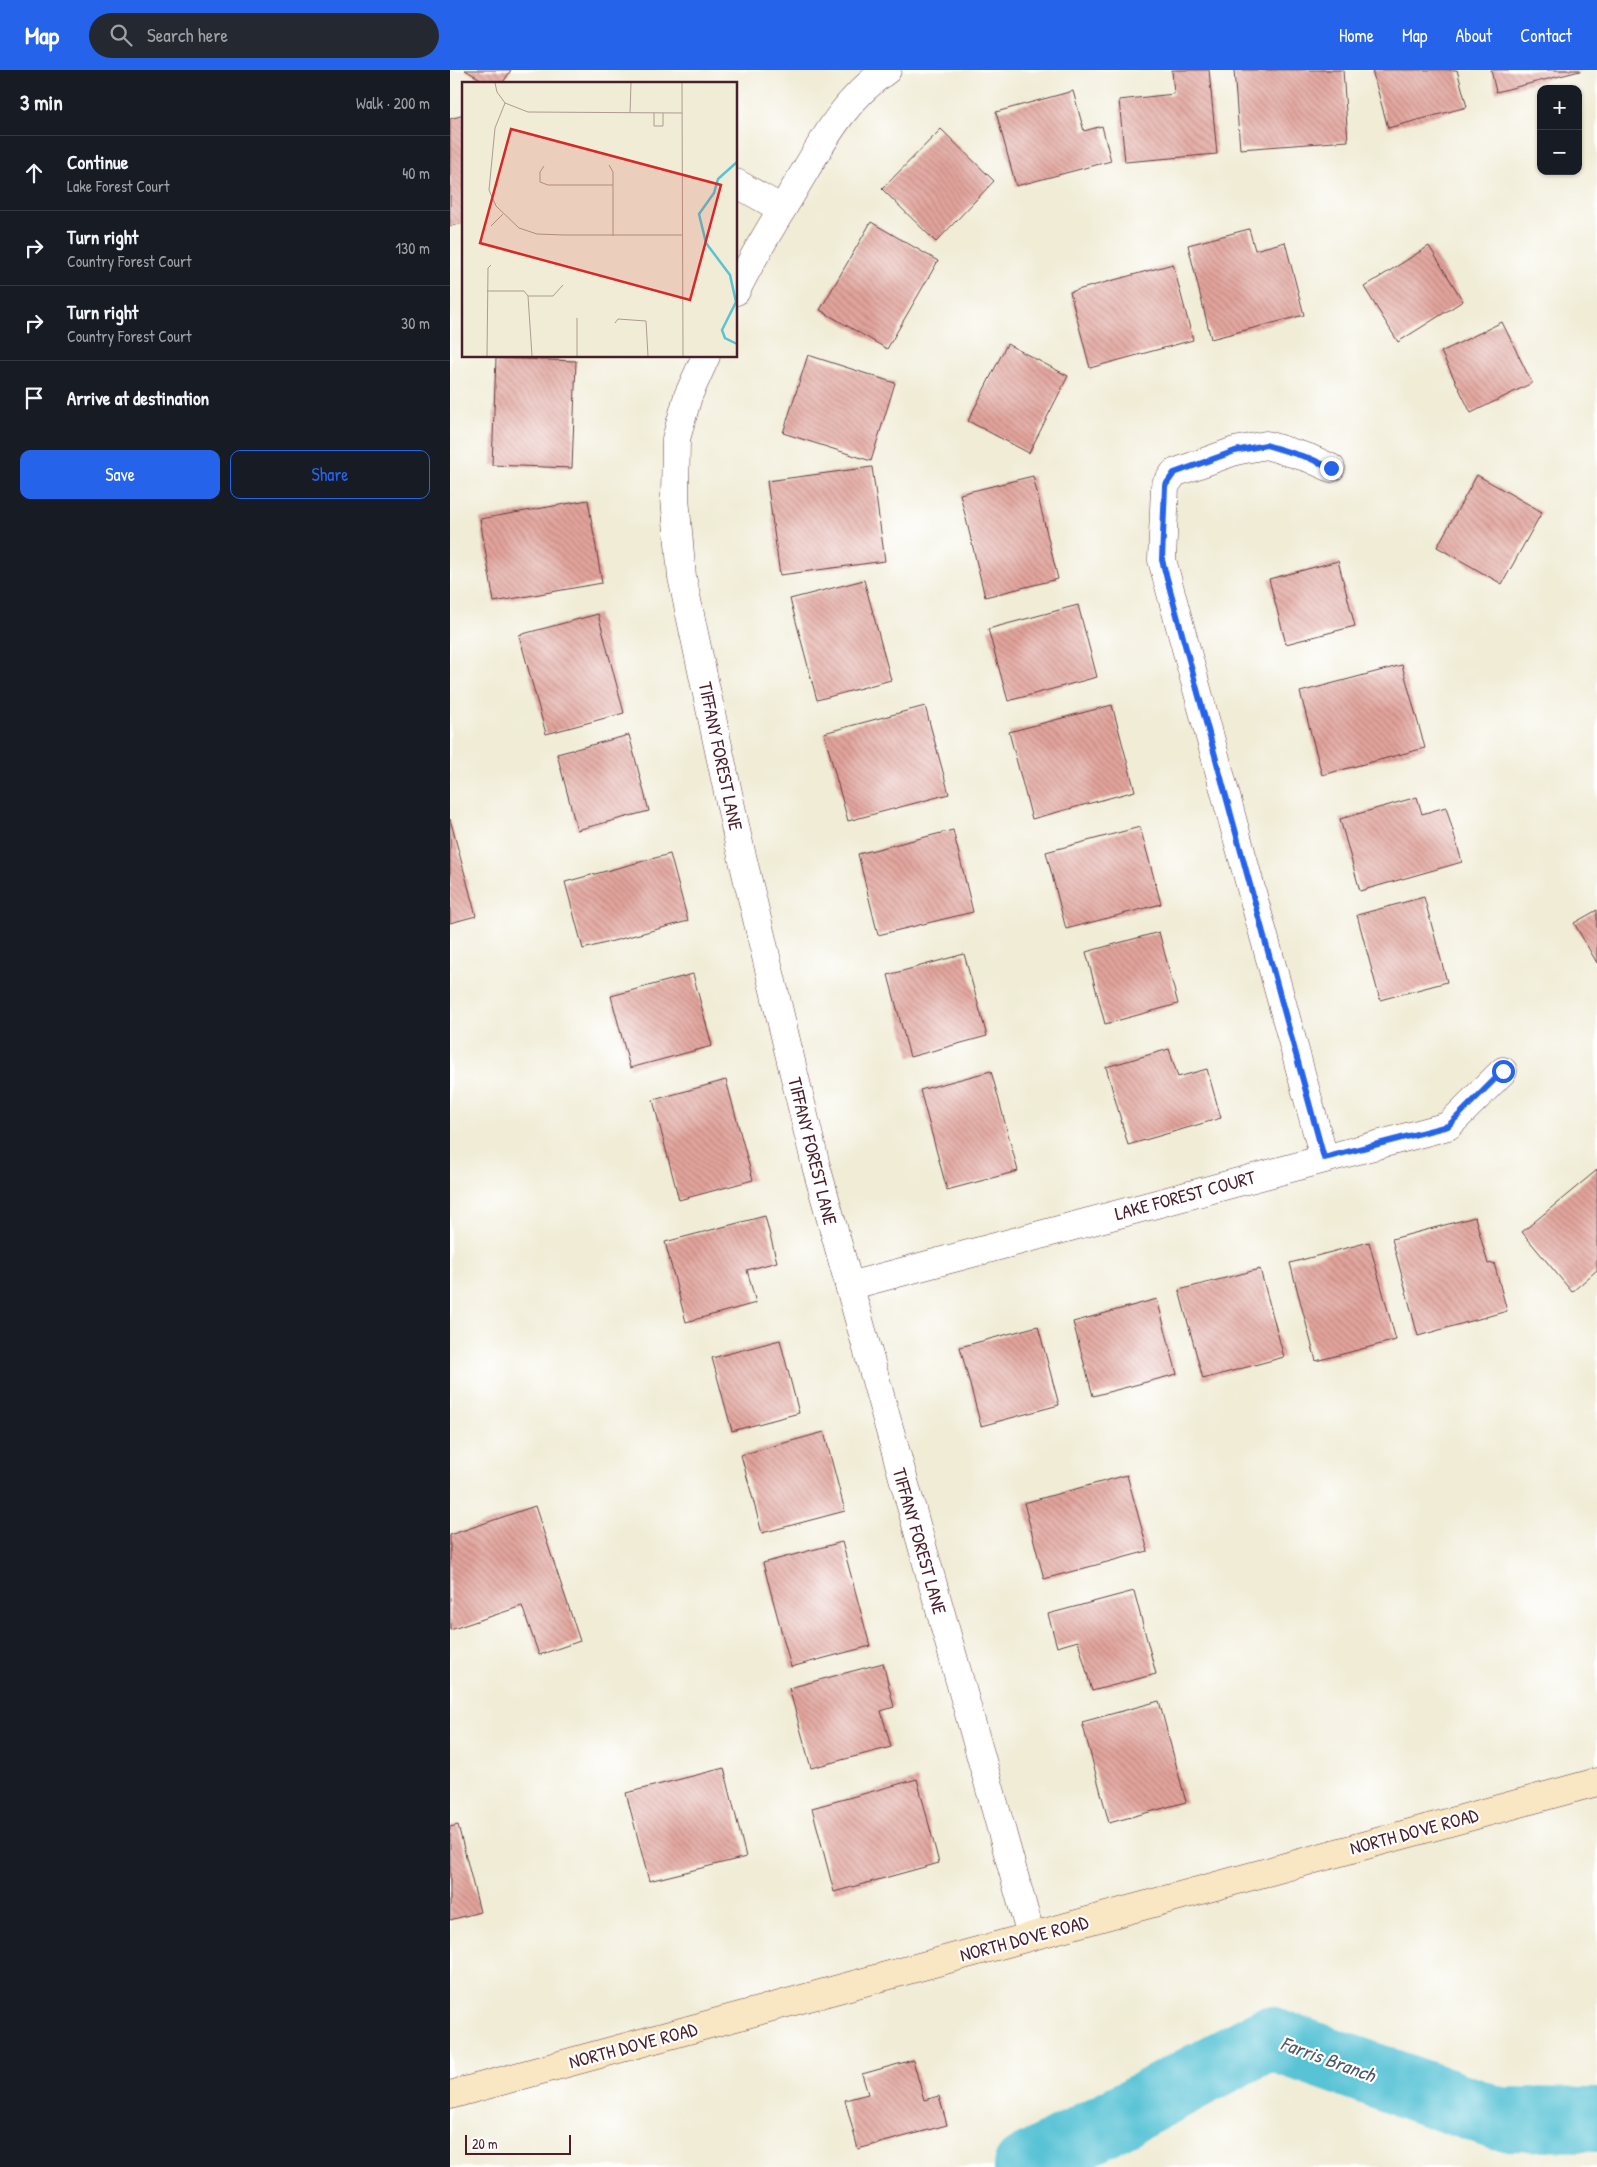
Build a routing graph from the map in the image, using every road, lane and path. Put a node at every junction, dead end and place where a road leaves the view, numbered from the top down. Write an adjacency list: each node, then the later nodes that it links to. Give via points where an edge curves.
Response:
1 (887, 70): 3 (street, via 866,84 837,119)
2 (738, 184): 3 (street)
3 (782, 209): 4 (street)
4 (738, 287)
5 (705, 358): 9 (street, TIFFANY FOREST LANE, via 688,396 676,440 675,498 682,576 737,834)
6 (1331, 468): 8 (street, via 1266,445 1235,451 1174,473 1165,486 1162,560)
7 (1503, 1071): 8 (street, LAKE FOREST COURT, via 1448,1126)
8 (1324, 1158): 9 (street, LAKE FOREST COURT)
9 (848, 1286): 11 (street, TIFFANY FOREST LANE)
10 (1597, 1782): 11 (street, NORTH DOVE ROAD)
11 (1031, 1936): 12 (street, NORTH DOVE ROAD)
12 (450, 2095)

